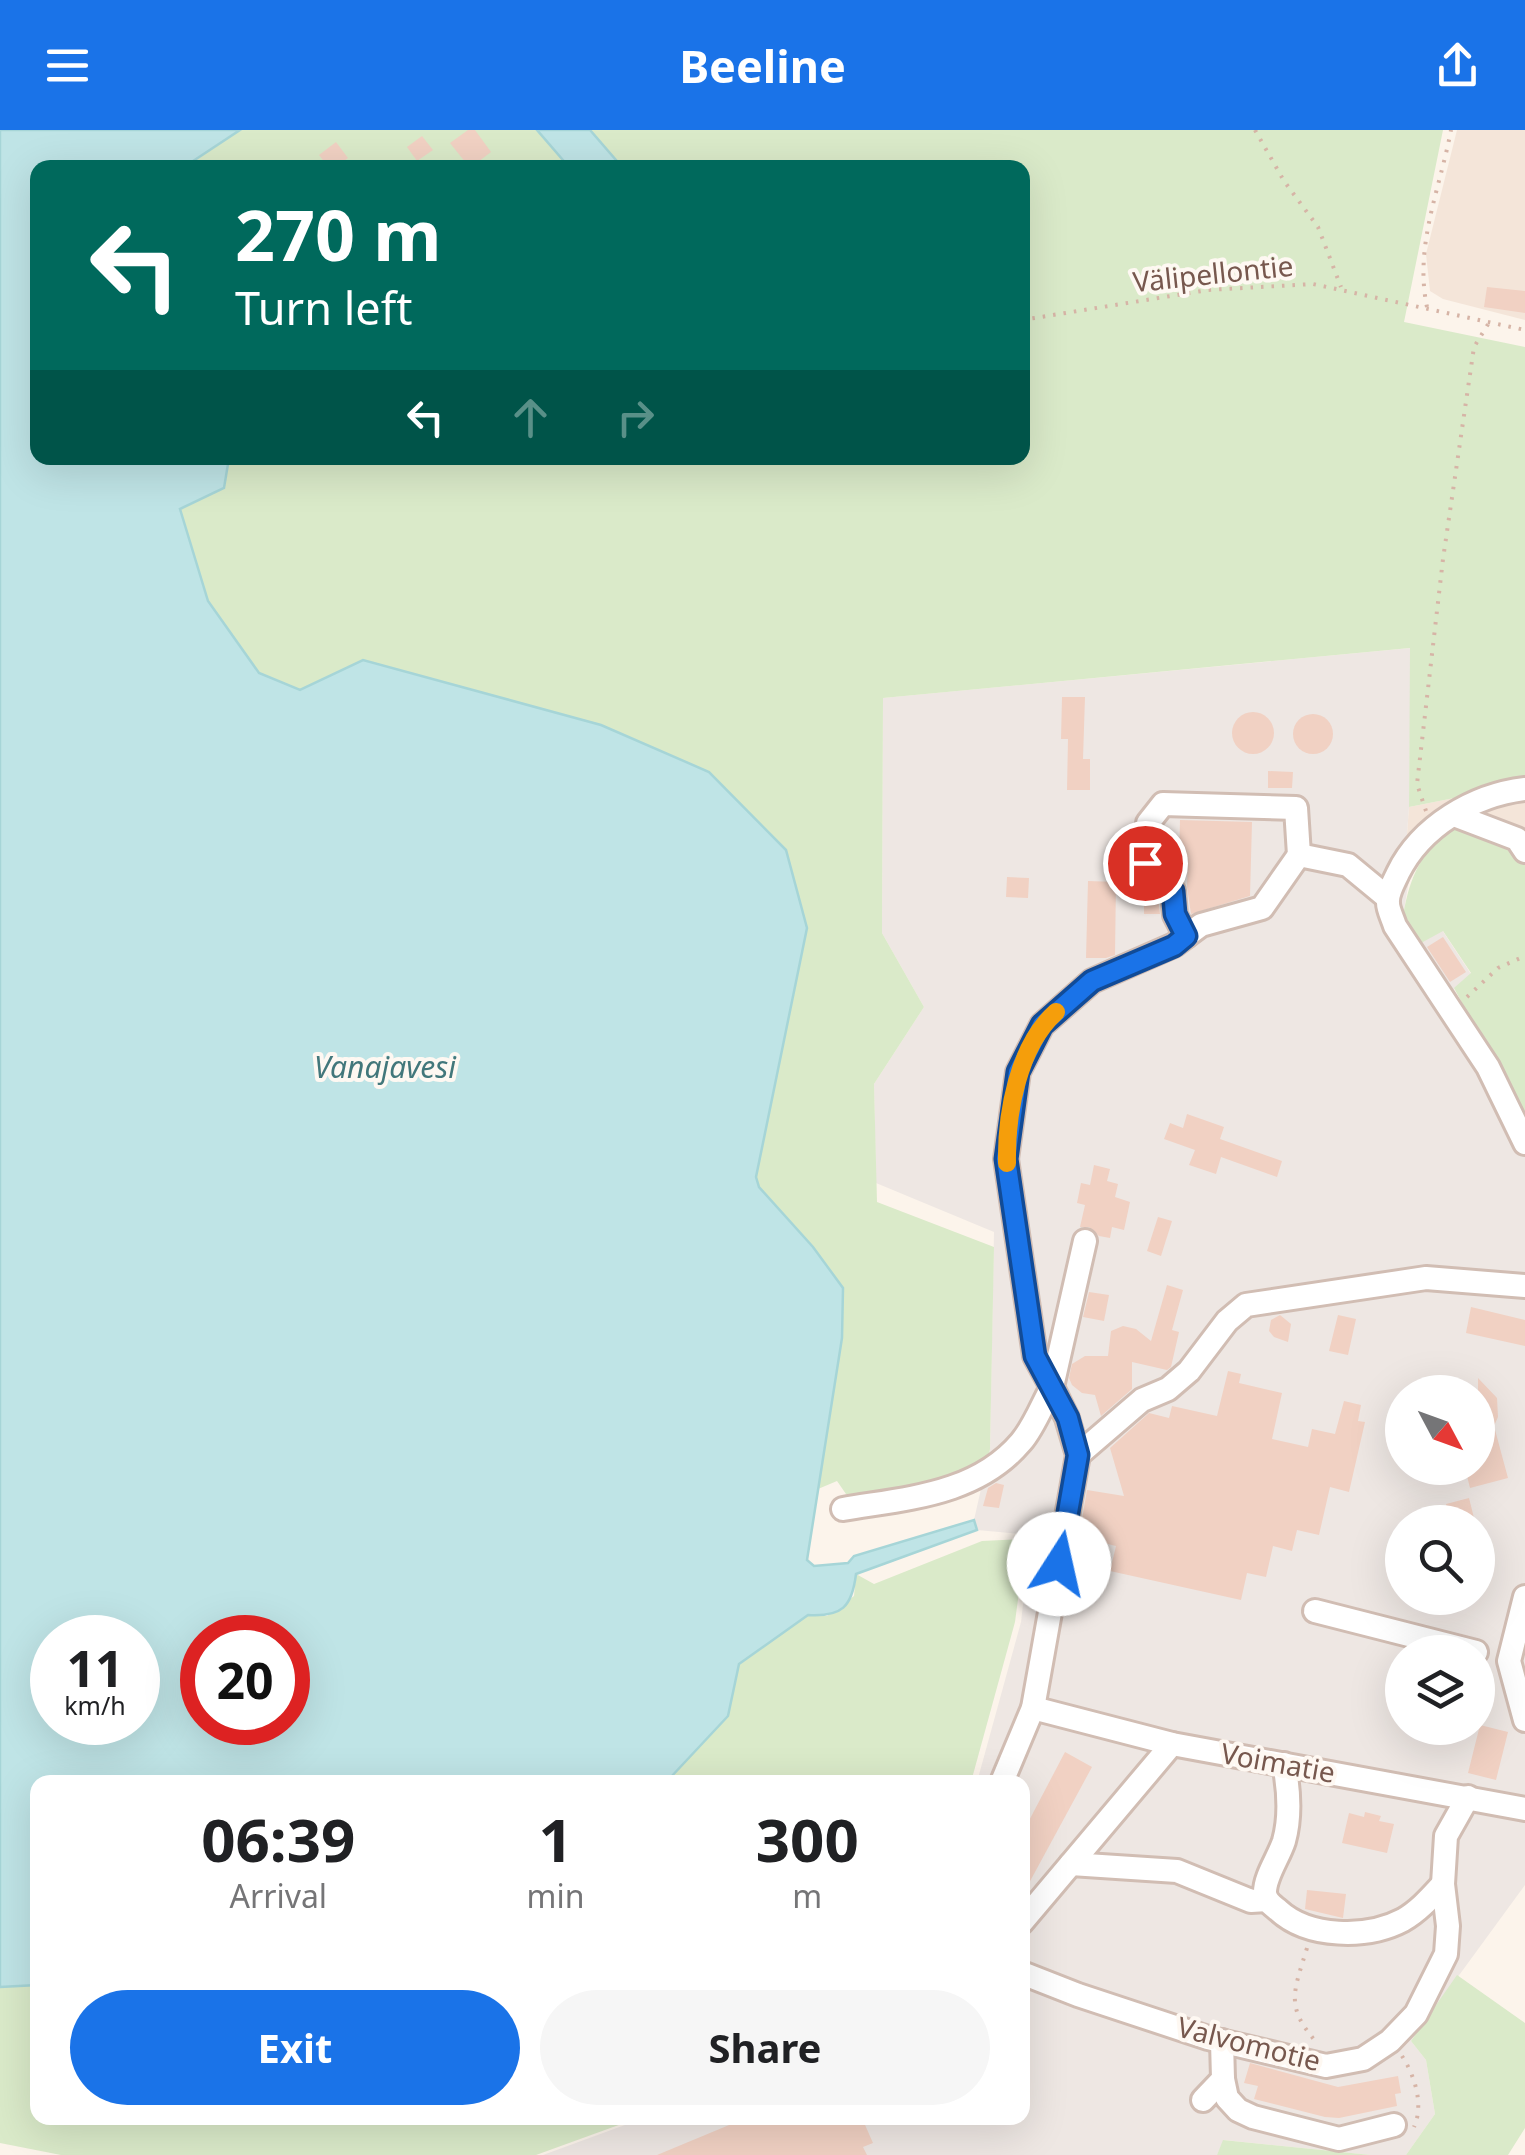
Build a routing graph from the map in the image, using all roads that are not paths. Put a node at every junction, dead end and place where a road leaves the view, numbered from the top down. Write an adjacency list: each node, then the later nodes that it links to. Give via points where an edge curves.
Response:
1 (1525, 789): 2 (street, via 1495,793)
2 (1447, 820): 3 (street, via 1516,839); 5 (street, via 1405,860)
3 (1525, 851)
4 (1299, 854): 5 (street, via 1348,864); 6 (street, via 1262,908 1201,924); 6 (street, via 1296,808 1163,804 1148,823 1145,863 1173,891)
5 (1388, 898): 7 (street, via 1394,926 1488,1067)
6 (1186, 936): 10 (street, via 1092,981 1042,1025 1018,1072 1006,1159 1035,1356)
7 (1525, 1143)
8 (1085, 1241): 10 (street)
9 (1525, 1286): 11 (street, via 1426,1278 1246,1305 1168,1389 1142,1400)
10 (1052, 1387): 11 (street); 12 (street, via 1023,1440 991,1471 945,1491)
11 (1078, 1455): 18 (street)
12 (843, 1509)
13 (1525, 1598): 17 (street)
14 (1315, 1611): 15 (street)
15 (1408, 1635)
16 (1495, 1658): 17 (street)
17 (1509, 1661): 19 (street)
18 (1032, 1708): 20 (street, Voimatie); 22 (street)
19 (1525, 1720)
20 (1172, 1744): 21 (street, Voimatie); 25 (street)
21 (1284, 1764): 23 (street, Voimatie); 27 (street, via 1288,1814 1264,1891)
22 (1005, 1775)
23 (1468, 1797): 24 (street, Voimatie); 26 (street, Valvomotie, via 1446,1836)
24 (1525, 1809)
25 (1072, 1864): 27 (street, via 1177,1872 1250,1901); 28 (street)
26 (1443, 1884): 27 (street, via 1413,1912 1381,1928 1353,1932 1312,1930); 30 (street, Valvomotie, via 1446,1954 1416,2014 1390,2041 1362,2059 1326,2066)
27 (1267, 1900)
28 (1030, 1913)
29 (1030, 1975): 30 (street, Valvomotie)
30 (1222, 2041): 31 (street)
31 (1223, 2079): 32 (street); 33 (street, via 1227,2098 1254,2117 1339,2139)
32 (1204, 2100)
33 (1394, 2125)

